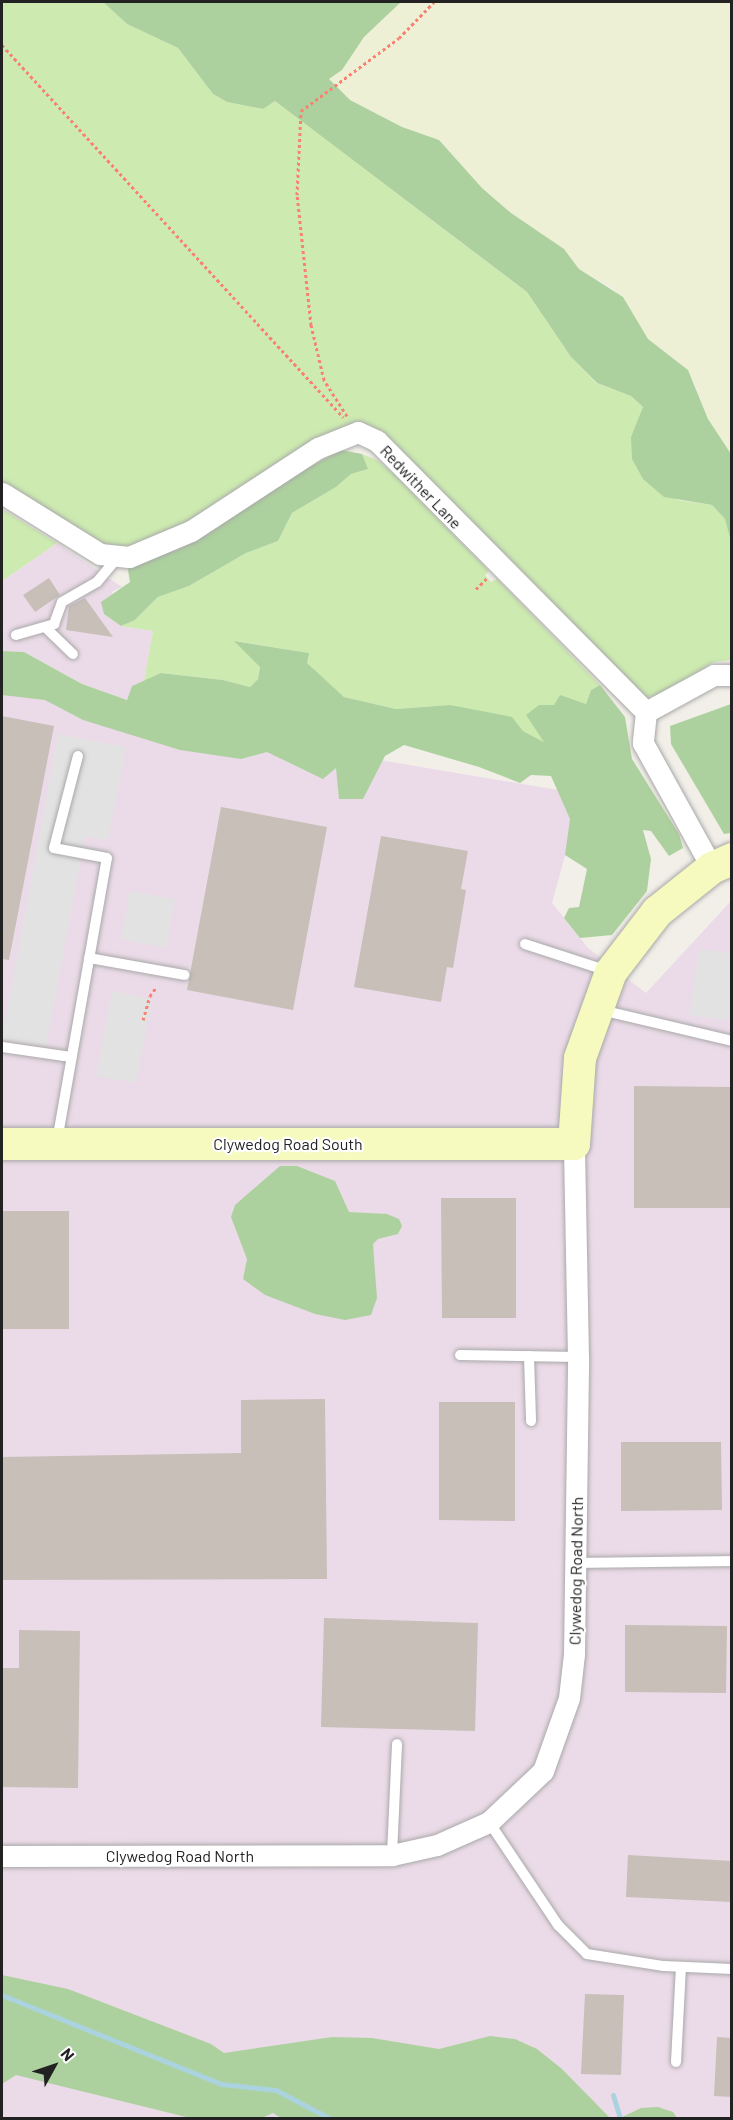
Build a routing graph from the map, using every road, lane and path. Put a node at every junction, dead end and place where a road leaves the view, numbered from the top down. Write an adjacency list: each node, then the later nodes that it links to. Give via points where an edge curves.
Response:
1 (434, 2): 3 (path, via 399,38 301,111 297,195 311,325 324,380)
2 (2, 45): 3 (path)
3 (358, 432): 5 (street, via 318,448 191,531 129,557); 10 (street, Redwither Lane, via 377,441)
4 (2, 493): 5 (street, via 100,554)
5 (120, 556): 6 (lane, via 97,582 62,602 58,618)
6 (47, 629): 7 (lane); 8 (lane)
7 (16, 635)
8 (73, 654)
9 (732, 675): 10 (street, via 714,675)
10 (646, 712): 12 (street, via 643,743)
11 (78, 756): 14 (lane, via 54,848 107,858)
12 (722, 864): 16 (street, Clywedog Road North, via 657,912)
13 (525, 944): 16 (lane)
14 (89, 958): 15 (lane); 22 (lane)
15 (167, 972): 17 (lane); 19 (path, via 150,996)
16 (611, 972): 18 (street, Clywedog Road North)
17 (184, 975)
18 (595, 1009): 20 (lane); 25 (street, Clywedog Road North, via 580,1058)
19 (143, 1020)
20 (732, 1041)
21 (2, 1047): 22 (lane)
22 (72, 1057): 24 (lane)
23 (2, 1144): 24 (street, Clywedog Road South)
24 (56, 1144): 25 (street, Clywedog Road South)
25 (574, 1144): 28 (street, Clywedog Road North)
26 (460, 1355): 27 (lane)
27 (529, 1356): 28 (lane); 29 (lane)
28 (578, 1357): 31 (street, Clywedog Road North)
29 (531, 1421)
30 (732, 1561): 31 (lane)
31 (577, 1563): 33 (street, Clywedog Road North, via 574,1654 561,1726 543,1772)
32 (397, 1744): 34 (lane)
33 (489, 1822): 34 (street, Clywedog Road North, via 437,1845); 36 (lane, via 558,1925 587,1954)
34 (392, 1855): 35 (street, Clywedog Road North)
35 (2, 1856)
36 (681, 1967): 37 (lane); 38 (lane)
37 (732, 1969)
38 (676, 2062)

